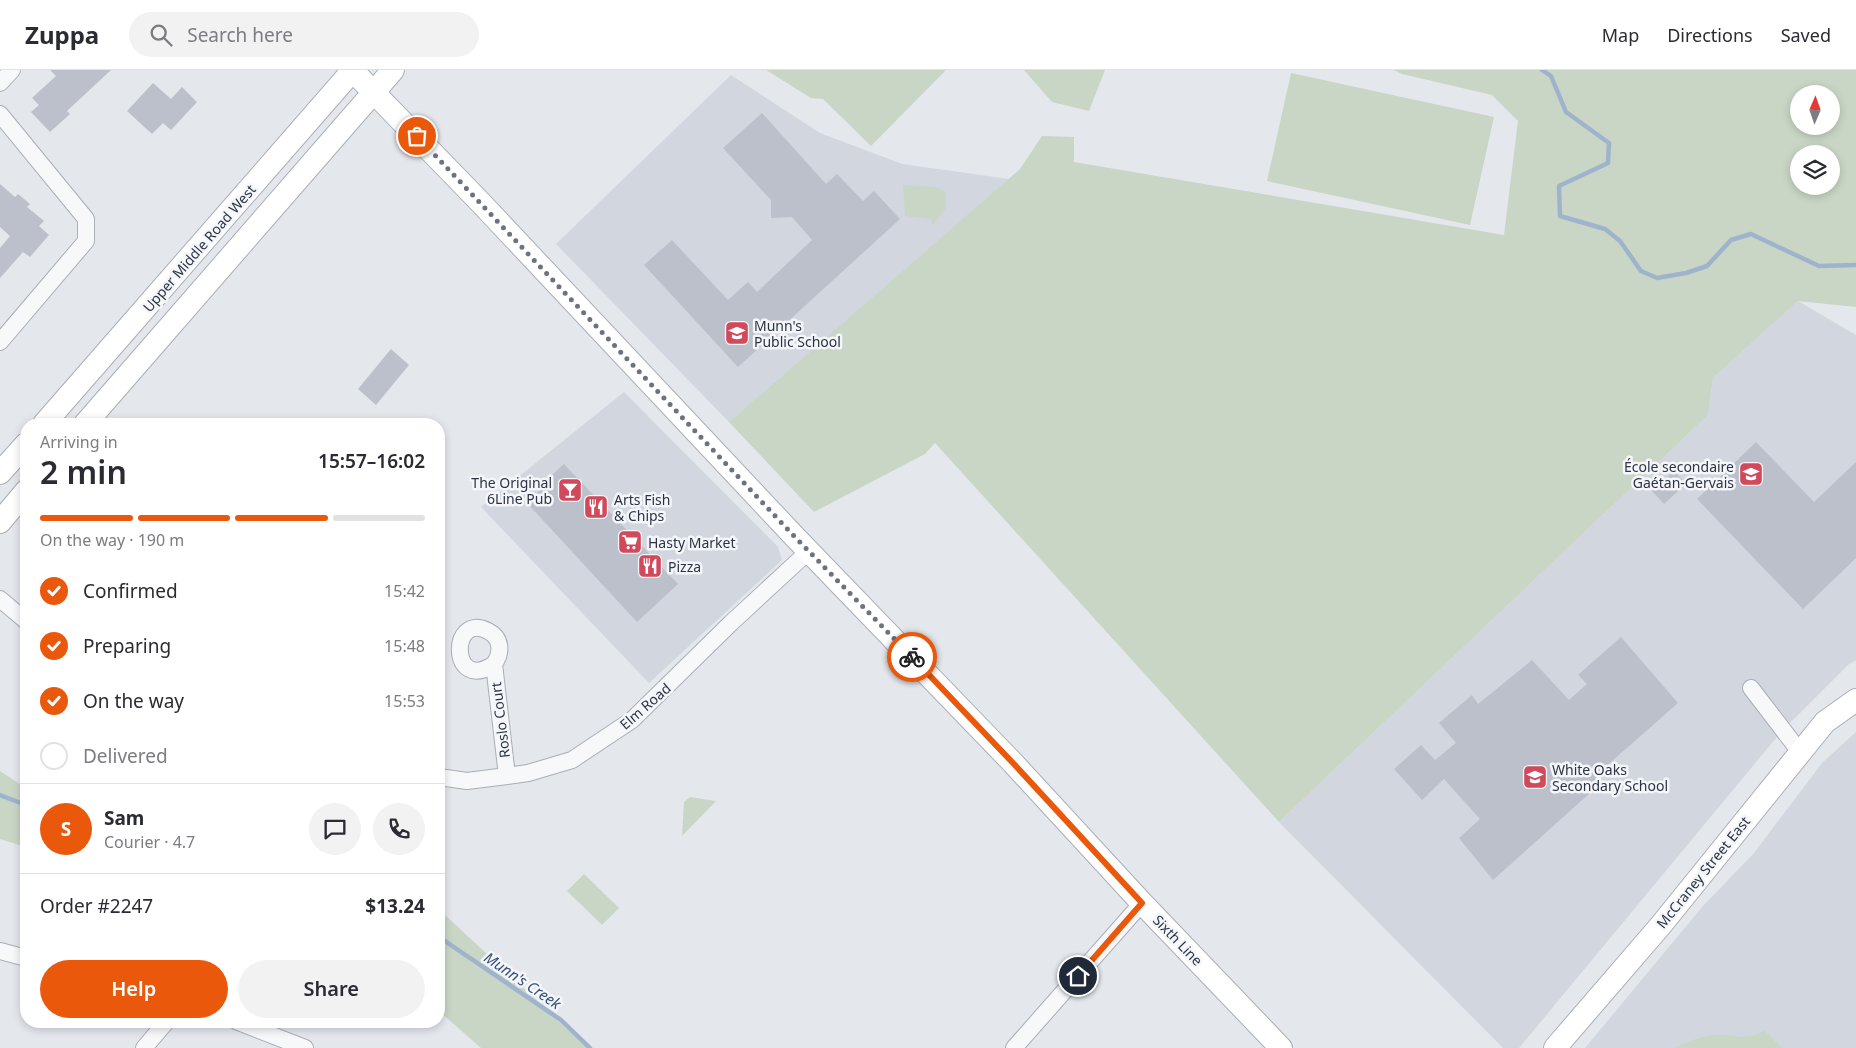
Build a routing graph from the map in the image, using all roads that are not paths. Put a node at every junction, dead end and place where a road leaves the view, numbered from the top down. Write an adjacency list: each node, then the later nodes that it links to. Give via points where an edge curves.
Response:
1 (12, 70): 4 (street)
2 (352, 70): 5 (street, Sixth Line); 8 (street, Upper Middle Road West)
3 (393, 70): 5 (street, Upper Middle Road West)
4 (0, 83)
5 (375, 92): 9 (street, Upper Middle Road West); 14 (street, Sixth Line)
6 (0, 114): 7 (street, via 86,219 86,241)
7 (0, 342)
8 (49, 418)
9 (90, 418)
10 (20, 451): 11 (street)
11 (0, 473)
12 (20, 498): 13 (street)
13 (0, 522)
14 (810, 550): 21 (street, Elm Road, via 632,720 572,760); 23 (street, Sixth Line)
15 (0, 599): 16 (street)
16 (20, 616)
17 (494, 664): 21 (street, Roslo Court)
18 (1751, 688): 20 (street)
19 (1856, 700): 20 (street, McCraney Street East, via 1825,722)
20 (1800, 752): 32 (street, McCraney Street East, via 1661,925)
21 (507, 776): 22 (street, Elm Road, via 467,781)
22 (445, 778)
23 (1142, 903): 30 (street); 31 (street, Sixth Line)
24 (0, 951): 25 (street)
25 (20, 956)
26 (161, 1028): 28 (street)
27 (254, 1028): 29 (street)
28 (144, 1048)
29 (305, 1048)
30 (1014, 1048)
31 (1282, 1048)
32 (1555, 1048)

